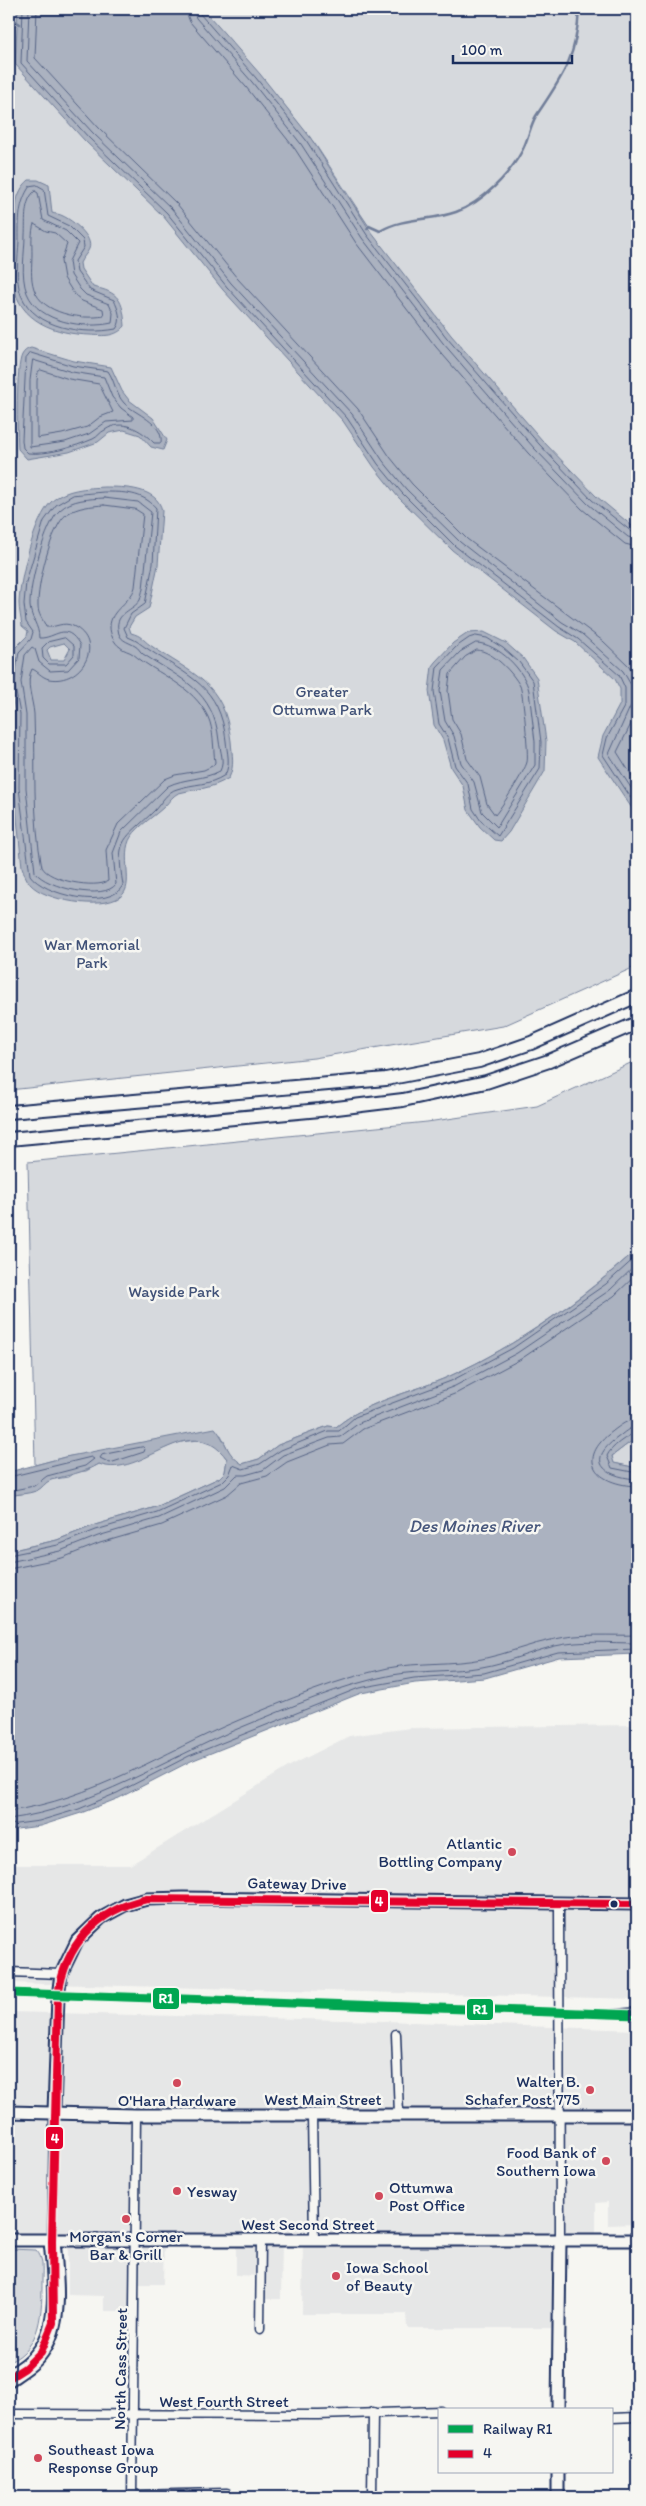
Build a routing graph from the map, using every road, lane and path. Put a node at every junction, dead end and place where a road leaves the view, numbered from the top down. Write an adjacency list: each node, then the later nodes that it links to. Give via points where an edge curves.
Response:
1 (637, 996): 3 (main road, via 590,1019 488,1058 386,1079)
2 (637, 1023): 4 (main road, via 549,1061 486,1082 403,1100)
3 (9, 1112)
4 (9, 1139)
5 (559, 1903): 6 (main road, Gateway Drive); 8 (main road, Gateway Drive, via 147,1899 125,1905 101,1918 77,1941); 15 (street)
6 (637, 1904)
7 (9, 1972): 8 (street)
8 (61, 1974): 11 (main road, Gateway Drive)
9 (396, 2034): 14 (street)
10 (9, 2112): 11 (main road, West Main Street)
11 (54, 2112): 12 (main road, West Main Street); 21 (street)
12 (136, 2115): 13 (main road, West Main Street); 22 (street, North Cass Street)
13 (312, 2115): 14 (main road, West Main Street); 18 (street)
14 (400, 2115): 15 (main road, West Main Street)
15 (559, 2115): 16 (main road, West Main Street); 19 (street)
16 (637, 2115)
17 (9, 2240): 21 (main road, West Second Street)
18 (314, 2240): 19 (main road, West Second Street); 23 (main road, West Second Street)
19 (560, 2240): 20 (main road, West Second Street); 27 (main road)
20 (637, 2240)
21 (52, 2241): 22 (main road, West Second Street); 25 (highway, via 46,2271 43,2330 36,2346); 26 (highway, via 53,2323 41,2352)
22 (136, 2241): 23 (main road, West Second Street); 31 (street, North Cass Street)
23 (261, 2241): 24 (street)
24 (260, 2329)
25 (9, 2368)
26 (9, 2378)
27 (558, 2408)
28 (438, 2411): 29 (street, West Fourth Street)
29 (373, 2412): 31 (street, West Fourth Street, via 319,2415); 37 (street)
30 (9, 2414): 31 (street, West Fourth Street)
31 (133, 2414): 36 (street, North Cass Street)
32 (637, 2417): 33 (street)
33 (614, 2418)
34 (558, 2474): 38 (main road)
35 (227, 2493): 36 (street)
36 (131, 2497)
37 (372, 2497)
38 (558, 2497)

